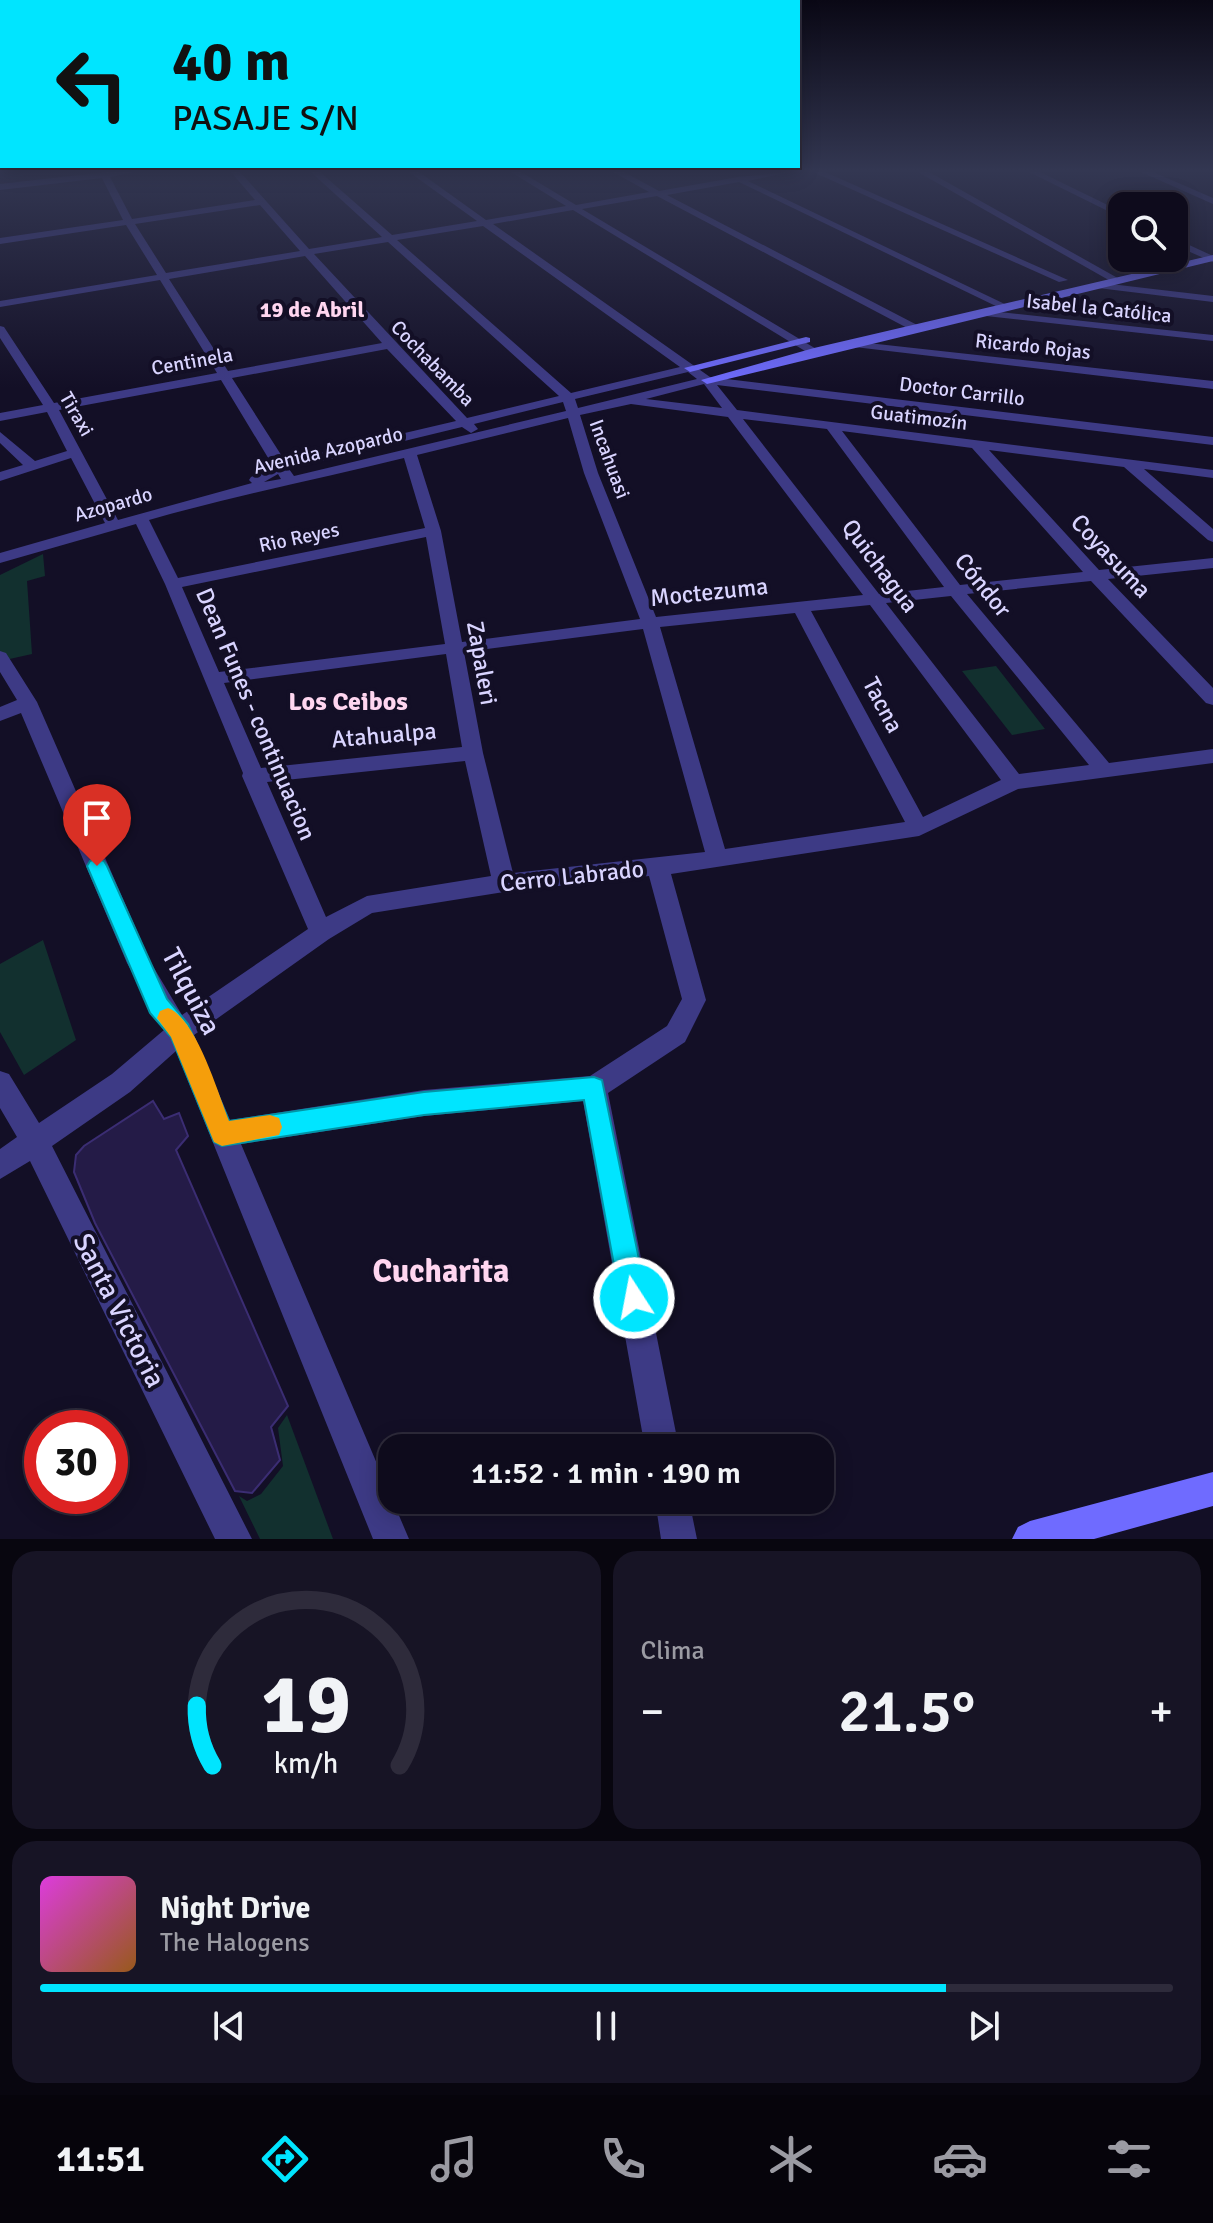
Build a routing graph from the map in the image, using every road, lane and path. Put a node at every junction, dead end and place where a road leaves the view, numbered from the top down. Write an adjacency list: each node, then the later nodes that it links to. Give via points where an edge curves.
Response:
1 (143, 244): 19 (street)
2 (299, 244): 15 (street, Cochabamba)
3 (365, 244): 15 (street)
4 (396, 244): 44 (street, Incahuasi)
5 (513, 244): 38 (street)
6 (632, 244): 34 (street)
7 (754, 244): 28 (street)
8 (873, 244): 23 (street)
9 (981, 244): 20 (street)
10 (1051, 244): 18 (street)
11 (1188, 247): 13 (street)
12 (1213, 247): 13 (street)
13 (1194, 250): 14 (street); 16 (street)
14 (1188, 252)
15 (309, 254): 19 (street); 36 (street, Cochabamba)
16 (1213, 258): 21 (street, Avenida Azopardo)
17 (1108, 271): 18 (street)
18 (1102, 272): 20 (street); 21 (street)
19 (165, 277): 25 (street); 39 (street)
20 (1063, 280): 23 (street)
21 (1118, 281): 22 (street, Avenida Azopardo)
22 (1098, 286): 24 (street); 26 (street, Avenida Azopardo)
23 (987, 298): 26 (street); 28 (street)
24 (1213, 299)
25 (0, 304)
26 (1006, 307): 27 (street, Avenida Azopardo)
27 (980, 313): 31 (street, Avenida Azopardo); 33 (street, Isabel la Católica)
28 (899, 318): 29 (street); 31 (street)
29 (884, 322)
30 (0, 329): 45 (street, Tiraxi)
31 (917, 329): 35 (street, Avenida Azopardo)
32 (813, 338): 34 (street, Avenida Azopardo)
33 (1213, 338)
34 (798, 342): 37 (street); 38 (street, Avenida Azopardo)
35 (850, 344): 37 (street, Avenida Azopardo); 42 (street, Ricardo Rojas)
36 (390, 345): 39 (street, Centinela); 48 (street, Cochabamba)
37 (814, 352): 40 (street, Avenida Azopardo)
38 (690, 368): 40 (street); 41 (street, Avenida Azopardo)
39 (226, 375): 45 (street, Centinela); 58 (street)
40 (707, 380): 43 (street, Avenida Azopardo); 46 (street, Quichagua); 52 (street, Doctor Carrillo)
41 (624, 383): 43 (street); 44 (street, Avenida Azopardo)
42 (1213, 385)
43 (620, 399): 44 (street, Avenida Azopardo); 46 (street, Guatimozín)
44 (569, 404): 48 (street, Avenida Azopardo); 50 (street, Avenida Azopardo); 74 (street, Incahuasi)
45 (50, 406): 47 (street, Centinela); 54 (street, Tiraxi)
46 (735, 414): 49 (street, Guatimozín); 72 (street, Quichagua)
47 (0, 417)
48 (463, 420): 50 (street, Cochabamba); 58 (street, Avenida Azopardo)
49 (831, 426): 53 (street, Guatimozín); 71 (street, Cóndor)
50 (476, 435): 55 (street, Avenida Azopardo)
51 (0, 436): 57 (street)
52 (1213, 441)
53 (976, 444): 56 (street, Guatimozín); 69 (street, Coyasuma)
54 (76, 452): 57 (street); 64 (street, Tiraxi)
55 (409, 452): 61 (street, Avenida Azopardo); 65 (street, Zapaleri)
56 (1129, 464): 59 (street, Guatimozín); 66 (street)
57 (32, 466): 60 (street)
58 (283, 466): 61 (street); 62 (street, Avenida Azopardo)
59 (1213, 474)
60 (0, 477)
61 (289, 482): 62 (street, Avenida Azopardo)
62 (238, 490): 63 (street, Azopardo)
63 (140, 517): 64 (street, Azopardo); 70 (street, Dean Funes - continuacion)
64 (113, 525): 67 (street, Azopardo)
65 (433, 531): 70 (street, Rio Reyes); 75 (street, Zapaleri)
66 (1213, 537)
67 (0, 558)
68 (1213, 563): 69 (street, Moctezuma)
69 (1094, 574): 71 (street, Moctezuma); 78 (street, Coyasuma)
70 (173, 584): 77 (street, Dean Funes - continuacion)
71 (955, 590): 72 (street, Moctezuma); 83 (street, Cóndor)
72 (875, 597): 73 (street, Moctezuma); 85 (street, Quichagua)
73 (800, 606): 74 (street, Moctezuma); 86 (street, Tacna)
74 (650, 623): 75 (street, Moctezuma); 87 (street, Incahuasi)
75 (455, 648): 77 (street, Moctezuma); 81 (street, Zapaleri)
76 (0, 657): 79 (street, Tilquiza)
77 (211, 679): 84 (street, Dean Funes - continuacion)
78 (1213, 699)
79 (28, 702): 80 (street); 91 (street, Tilquiza, via 158,1006)
80 (0, 715)
81 (473, 753): 84 (street, Atahualpa); 89 (street, Zapaleri)
82 (1213, 756): 83 (street, Cerro Labrado)
83 (1104, 770): 85 (street, Cerro Labrado)
84 (252, 776): 90 (street, Dean Funes - continuacion)
85 (1014, 782): 86 (street, Cerro Labrado)
86 (919, 828): 87 (street, Cerro Labrado)
87 (717, 857): 88 (street, Cerro Labrado)
88 (658, 867): 89 (street, Cerro Labrado); 93 (street, via 694,1000 676,1034)
89 (504, 883): 90 (street, Cerro Labrado, via 367,905)
90 (321, 932): 91 (street, Cerro Labrado)
91 (180, 1031): 94 (street, Tilquiza); 95 (street, Cerro Labrado, via 121,1083)
92 (0, 1083): 95 (street, Santa Victoria)
93 (594, 1088): 94 (street, via 424,1103); 97 (street)
94 (222, 1134): 101 (street, Tilquiza)
95 (35, 1142): 96 (street, Cerro Labrado); 100 (street, Santa Victoria)
96 (0, 1165)
97 (659, 1434)
98 (1213, 1489): 103 (street)
99 (675, 1514): 102 (street)
100 (234, 1539)
101 (391, 1539)
102 (679, 1539)
103 (1030, 1539)

